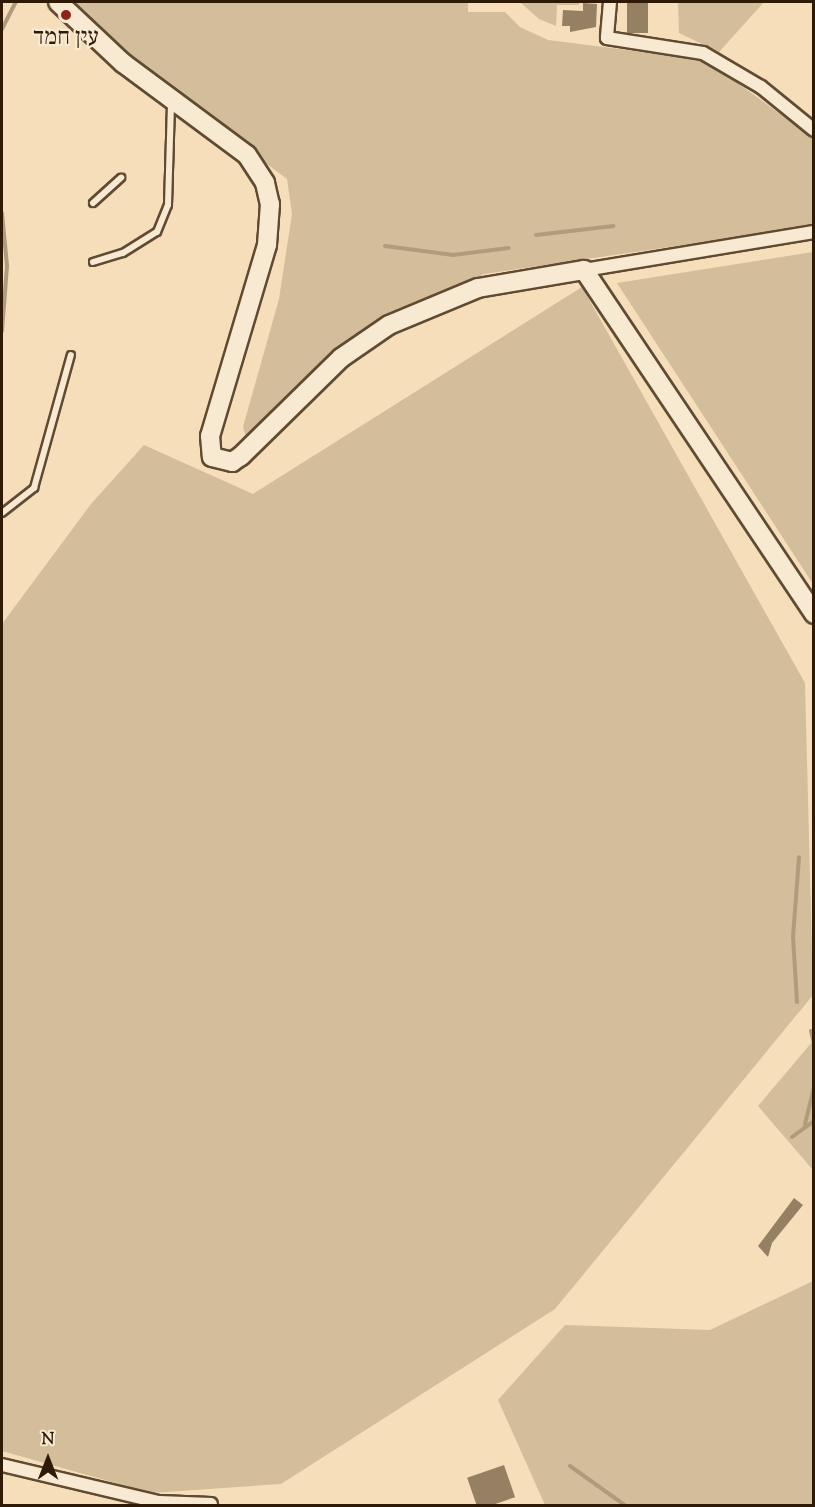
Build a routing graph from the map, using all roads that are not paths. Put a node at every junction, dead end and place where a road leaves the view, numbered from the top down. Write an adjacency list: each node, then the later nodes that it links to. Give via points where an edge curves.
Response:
1 (58, 2): 3 (main road)
2 (610, 2): 4 (street, via 607,38 703,53 761,87)
3 (171, 100): 8 (lane, via 168,205 157,232 123,253); 9 (main road, via 247,154 265,183 270,204 262,268 210,436 212,457 222,462 241,456 340,358 389,325 478,288)
4 (813, 130)
5 (121, 177): 6 (lane)
6 (93, 203)
7 (813, 232): 9 (street)
8 (93, 262)
9 (584, 270): 12 (main road)
10 (71, 355): 11 (lane, via 34,488)
11 (2, 513)
12 (813, 614)
13 (2, 1465): 14 (street, via 159,1502)
14 (211, 1504)

